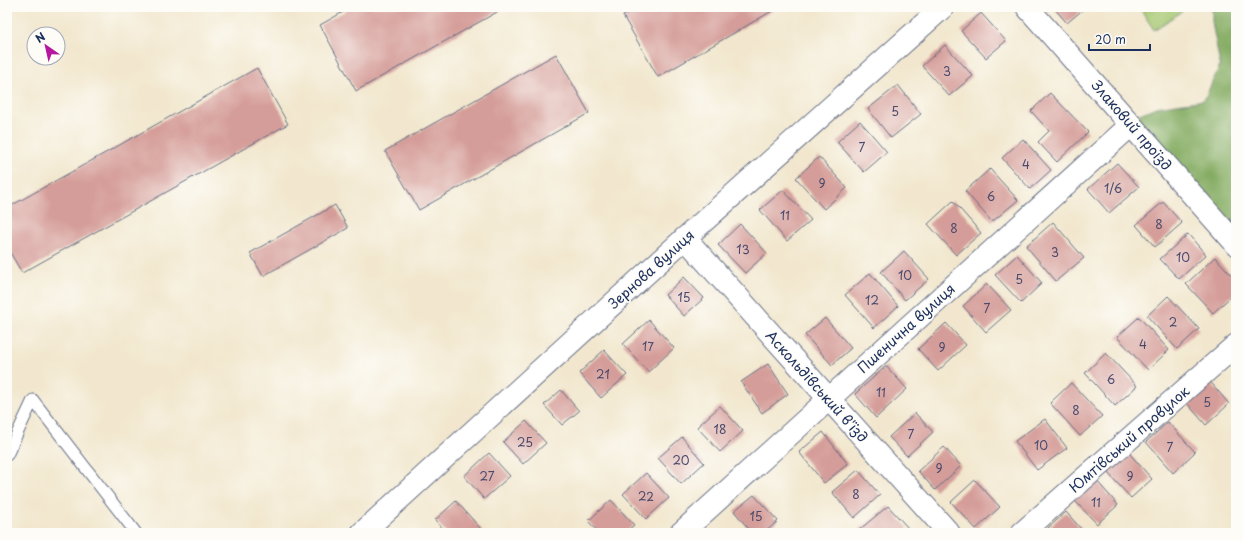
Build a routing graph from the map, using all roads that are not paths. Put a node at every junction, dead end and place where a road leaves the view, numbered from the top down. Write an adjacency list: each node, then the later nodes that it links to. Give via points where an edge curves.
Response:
1 (943, 7): 4 (street, Зернова вулиця)
2 (1027, 7): 3 (street, Злаковий проїзд)
3 (1131, 125): 5 (street, Злаковий проїзд); 7 (street, Пшенична вулиця)
4 (685, 238): 7 (street, Аскольдівський в'їзд); 10 (street, Зернова вулиця)
5 (1236, 244)
6 (1236, 345): 13 (street, Юмтівський провулок)
7 (828, 399): 11 (street, Пшенична вулиця); 12 (street, Аскольдівський в'їзд)
8 (7, 455): 9 (lane, via 33,400)
9 (136, 533)
10 (362, 533)
11 (681, 533)
12 (949, 533)
13 (1022, 533)

